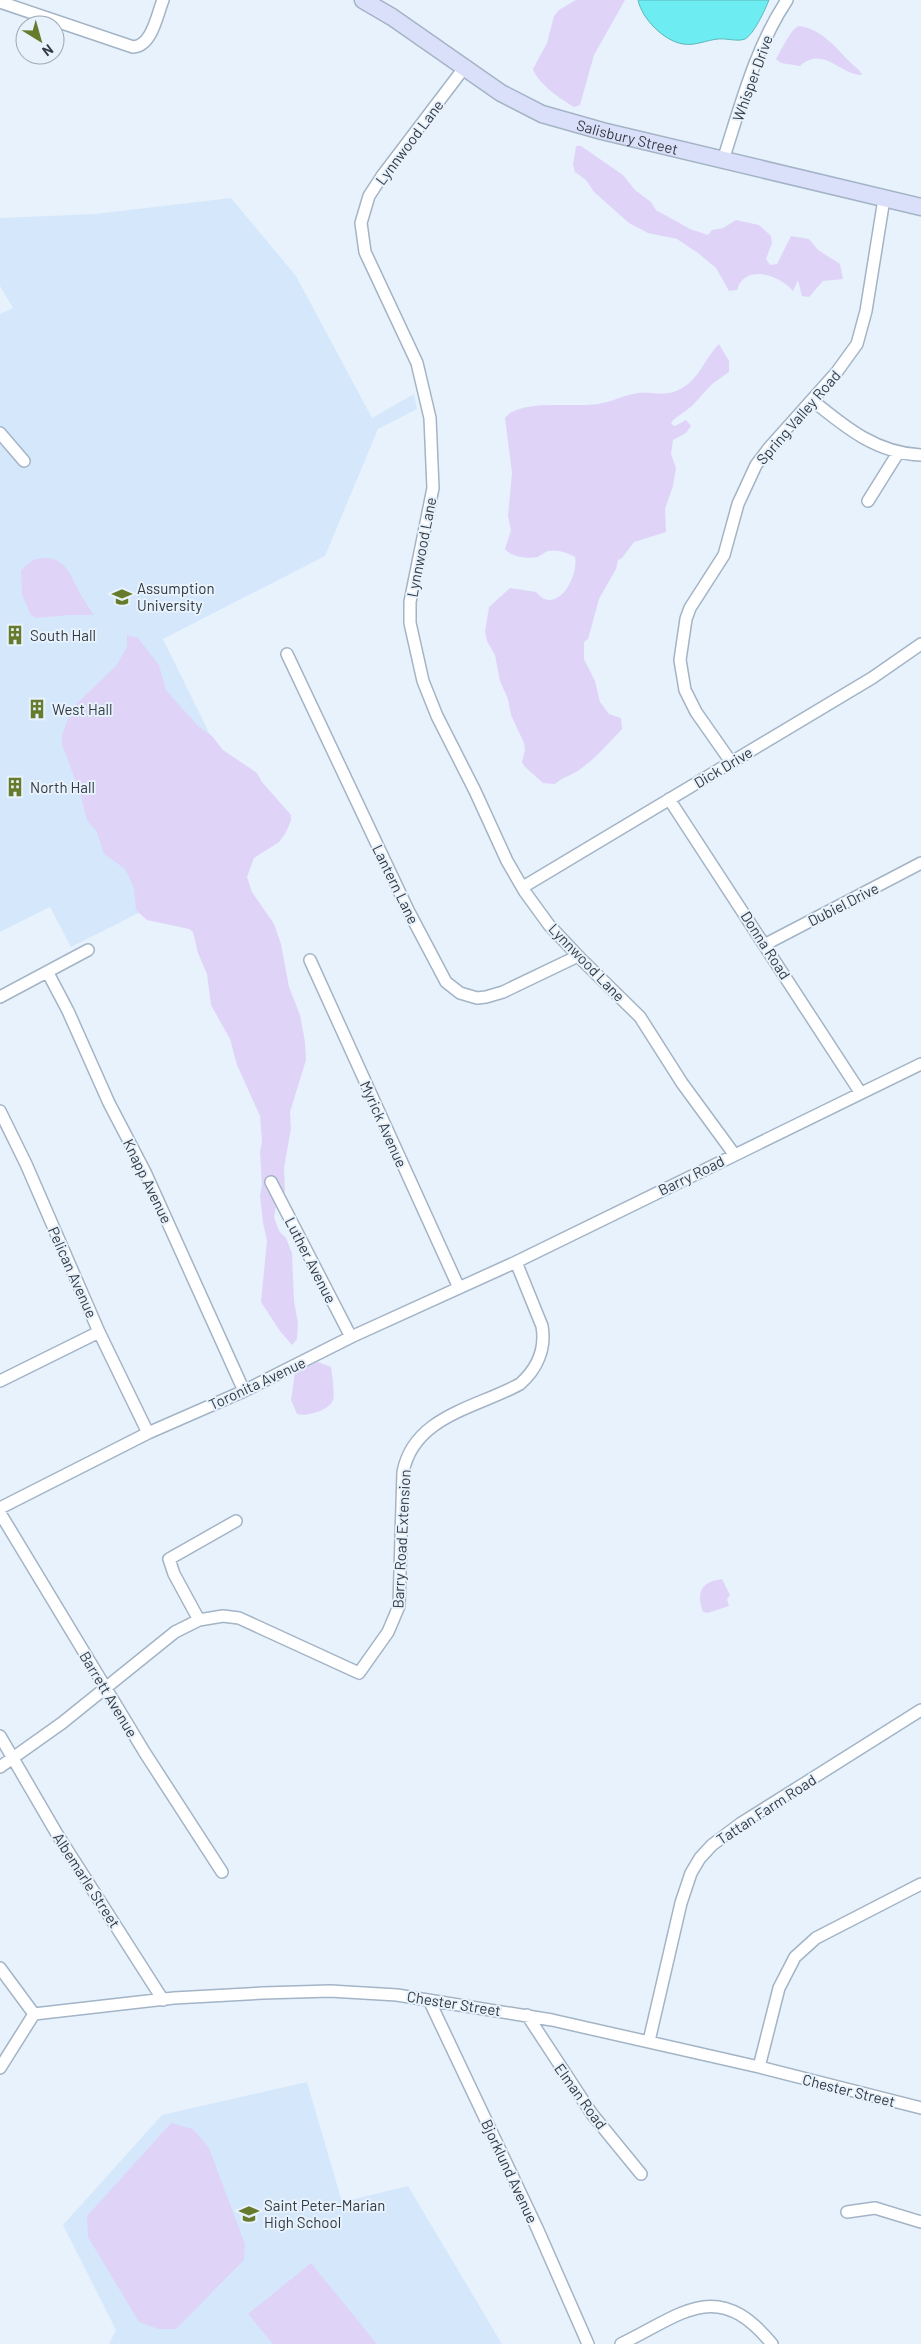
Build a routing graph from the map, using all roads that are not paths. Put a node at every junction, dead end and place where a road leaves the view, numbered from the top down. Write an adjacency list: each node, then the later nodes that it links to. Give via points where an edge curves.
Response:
1 (163, 0): 4 (street, via 150,34 142,45 134,47)
2 (363, 0): 5 (main road, Salisbury Street)
3 (787, 0): 6 (street, Whisper Drive, via 756,61)
4 (0, 2)
5 (464, 68): 6 (main road, Salisbury Street, via 501,93 542,114); 20 (street, Lynnwood Lane, via 369,196 362,213 362,237 372,268 417,363 430,418 433,488 410,602 410,623 423,681 507,861)
6 (723, 160): 7 (main road, Salisbury Street)
7 (884, 198): 8 (main road, Salisbury Street); 9 (street, Spring Valley Road, via 860,336 848,359)
8 (921, 207)
9 (812, 400): 11 (street, via 854,432); 17 (street, Spring Valley Road, via 769,448 751,474 738,504 724,556 693,603 686,620 680,660 685,690 696,712)
10 (0, 433): 13 (street)
11 (898, 453): 12 (street); 14 (street)
12 (921, 455)
13 (24, 461)
14 (868, 502)
15 (921, 644): 17 (street, Dick Drive)
16 (287, 654): 23 (street, Lantern Lane, via 408,910 441,975 449,984 468,996 494,995)
17 (731, 762): 18 (street, Dick Drive)
18 (669, 799): 20 (street, Dick Drive); 21 (street, Donna Road)
19 (921, 863): 21 (street, Dubiel Drive)
20 (523, 887): 23 (street, Lynnwood Lane, via 549,925)
21 (766, 944): 28 (street, Donna Road)
22 (88, 950): 25 (street)
23 (578, 956): 30 (street, Lynnwood Lane, via 640,1018)
24 (310, 960): 33 (street, Myrick Avenue)
25 (48, 973): 26 (street); 37 (street, Knapp Avenue, via 145,1172)
26 (0, 997)
27 (921, 1064): 28 (street, Barry Road)
28 (860, 1092): 30 (street, Barry Road)
29 (0, 1111): 34 (street, Pelican Avenue)
30 (734, 1154): 32 (street, Barry Road)
31 (271, 1182): 35 (street, Luther Avenue)
32 (516, 1262): 33 (street, Toronita Avenue); 42 (street, Barry Road Extension, via 540,1318 544,1337 538,1361 528,1376 508,1390 436,1424 412,1445 403,1472 399,1606 388,1632 359,1673 239,1618 223,1616)
33 (459, 1288): 35 (street, Toronita Avenue)
34 (100, 1332): 36 (street); 38 (street, Pelican Avenue)
35 (351, 1337): 37 (street, Toronita Avenue)
36 (0, 1381)
37 (244, 1391): 38 (street, Toronita Avenue)
38 (148, 1433): 39 (street, Toronita Avenue)
39 (0, 1508)
40 (0, 1513): 43 (street, Barrett Avenue)
41 (236, 1521): 42 (street, via 169,1559)
42 (199, 1620): 43 (street, via 175,1632)
43 (105, 1689): 46 (street); 48 (street, Barrett Avenue)
44 (921, 1710): 55 (street, Tattan Farm Road, via 729,1831 700,1858 681,1903)
45 (0, 1736): 46 (street, Albemarle Street)
46 (12, 1759): 47 (street); 51 (street, Albemarle Street)
47 (0, 1767)
48 (222, 1872)
49 (921, 1884): 56 (street, via 816,1938 795,1957 779,1988)
50 (0, 1968): 53 (street)
51 (163, 2000): 52 (street, Chester Street, via 330,1991); 53 (street, Chester Street)
52 (429, 2000): 54 (street, Chester Street); 62 (street, Bjorklund Avenue, via 497,2141)
53 (34, 2014): 57 (street)
54 (527, 2015): 55 (street, Chester Street); 59 (street, Elman Road, via 592,2114)
55 (649, 2041): 56 (street, Chester Street)
56 (759, 2067): 58 (street, Chester Street)
57 (0, 2068)
58 (921, 2108)
59 (641, 2174)
60 (847, 2212): 61 (street, via 875,2208)
61 (921, 2222)
62 (588, 2344)
63 (621, 2344): 64 (street, via 696,2308 713,2305 743,2315 758,2326)
64 (772, 2344)

